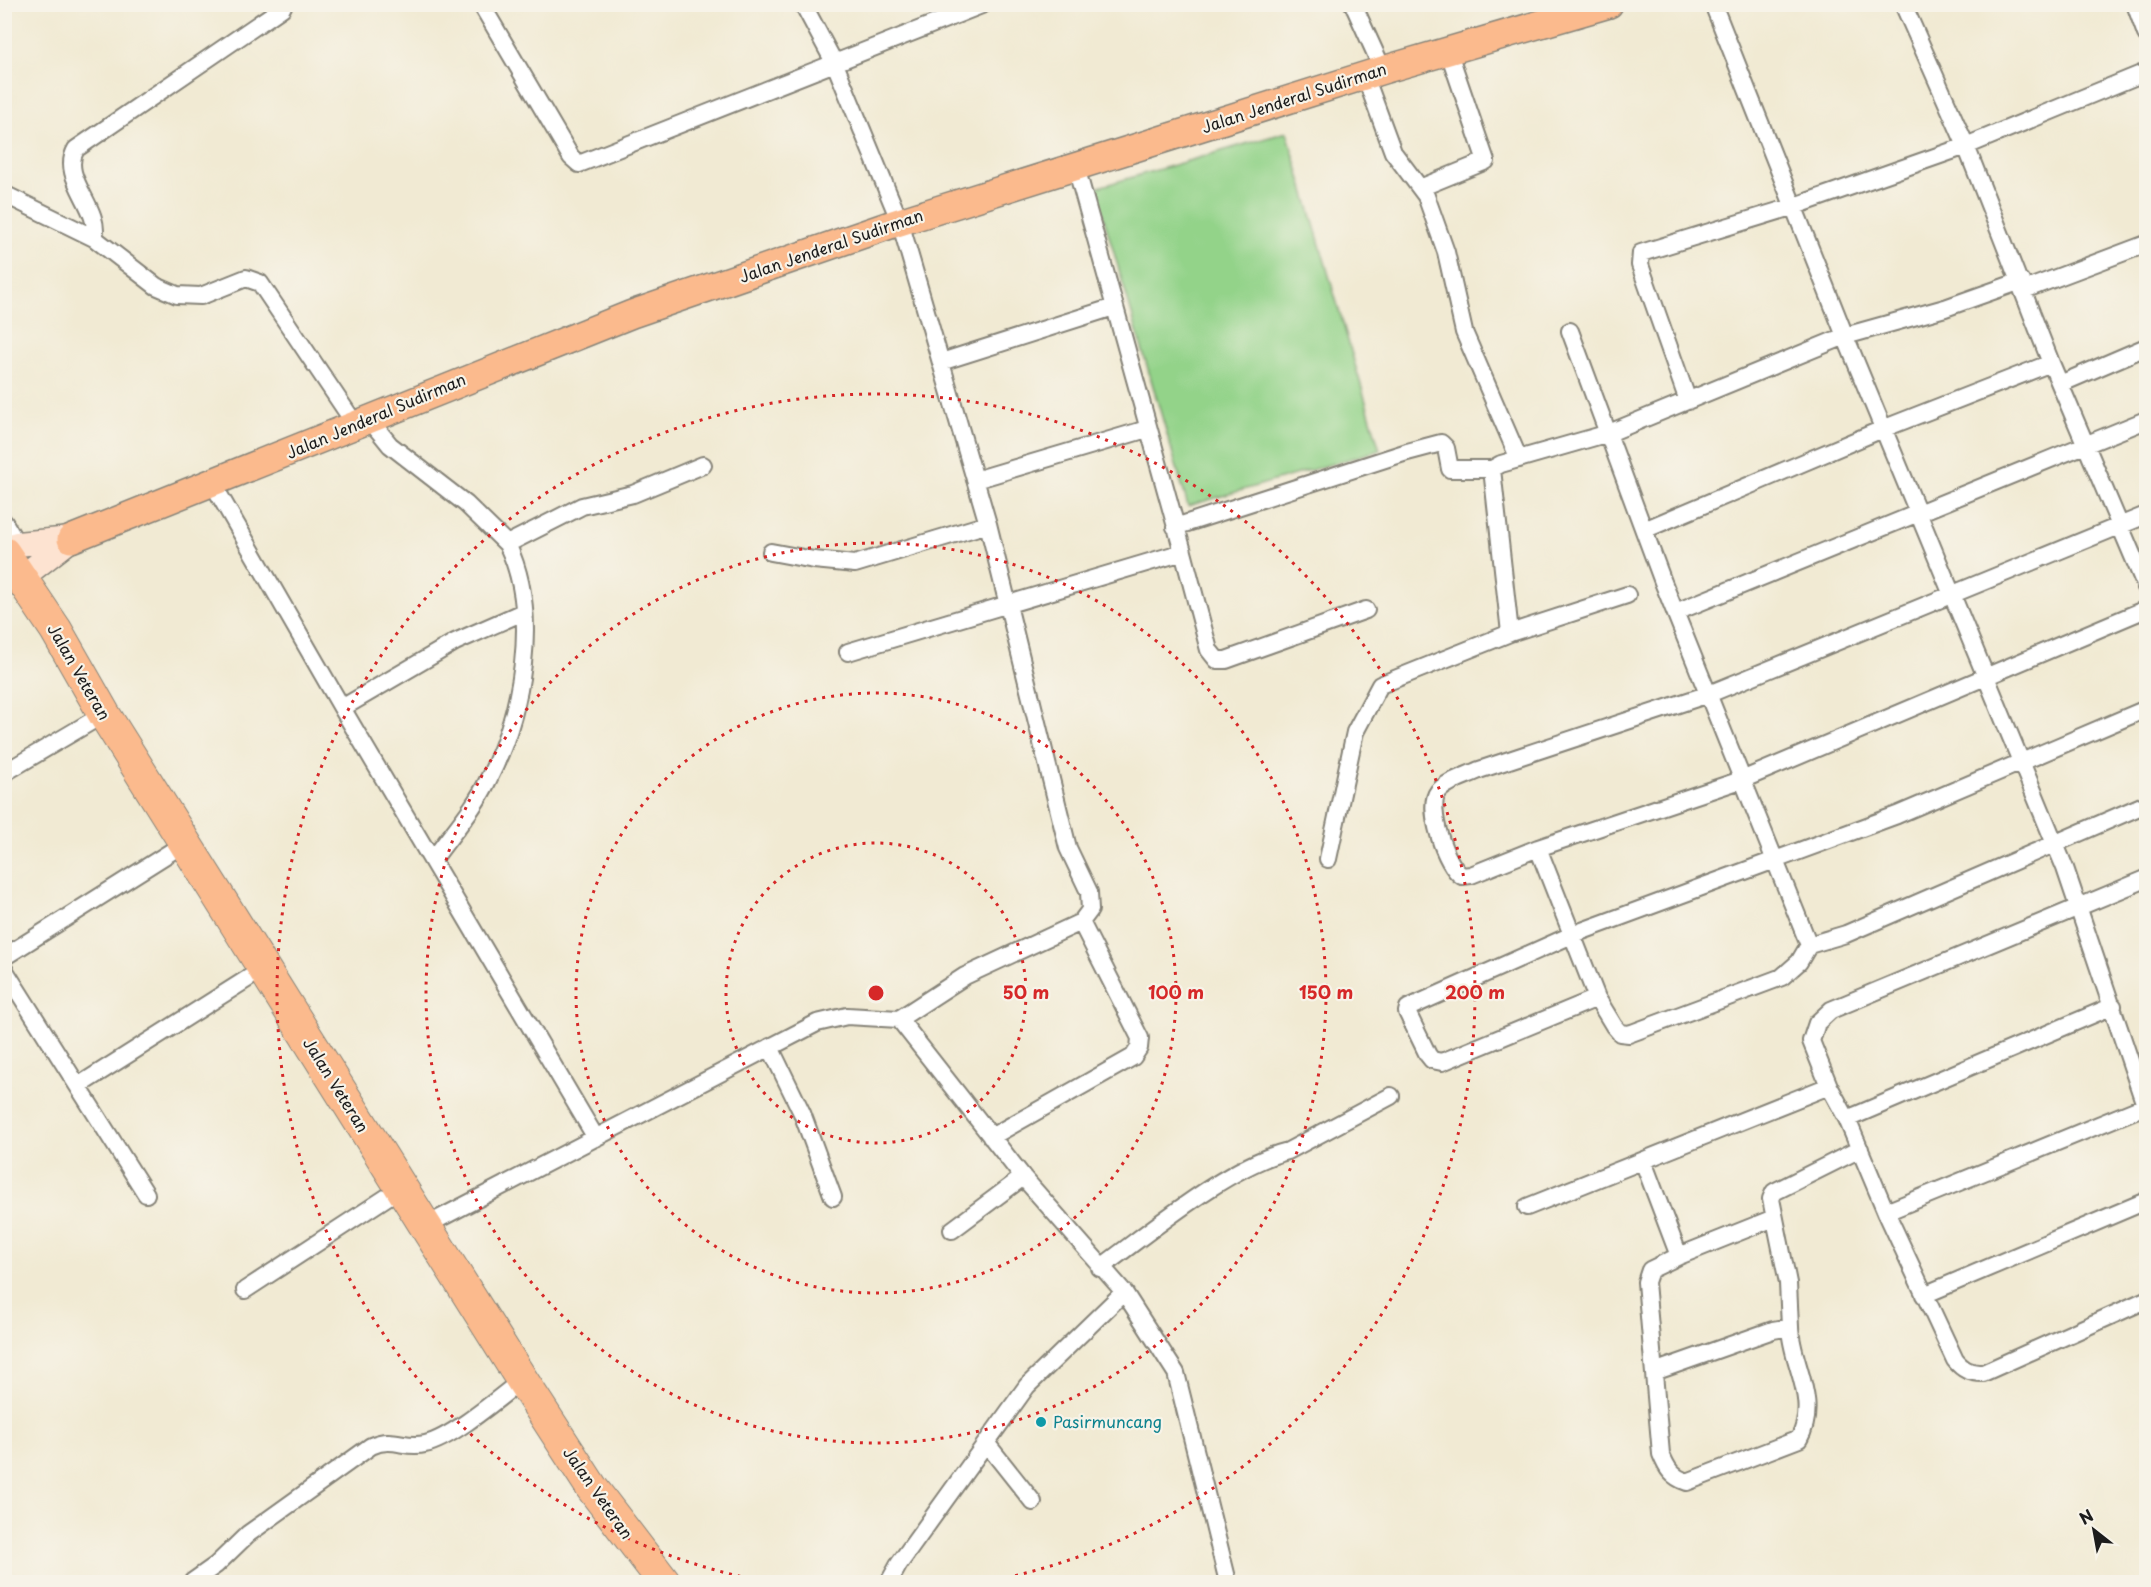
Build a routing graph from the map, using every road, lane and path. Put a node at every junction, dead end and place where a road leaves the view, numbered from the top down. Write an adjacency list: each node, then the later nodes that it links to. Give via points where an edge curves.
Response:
1 (284, 4): 22 (street, via 76,149 72,165 82,196 95,218)
2 (481, 4): 13 (street, via 571,157 579,164)
3 (803, 4): 13 (street)
4 (984, 4): 13 (street)
5 (1353, 4): 15 (street)
6 (1609, 4): 10 (main road, Jalan Jenderal Sudirman)
7 (1713, 4): 20 (street)
8 (1903, 4): 16 (street)
9 (2135, 4): 11 (street)
10 (1564, 10): 12 (main road, Jalan Jenderal Sudirman)
11 (2146, 34)
12 (1448, 50): 15 (main road, Jalan Jenderal Sudirman); 18 (street, via 1486,161)
13 (835, 64): 21 (street)
14 (2146, 72): 16 (street)
15 (1374, 73): 17 (main road, Jalan Jenderal Sudirman); 18 (street, via 1393,152)
16 (1966, 146): 20 (street); 24 (street)
17 (1076, 167): 21 (main road, Jalan Jenderal Sudirman); 25 (street)
18 (1420, 188): 39 (street, via 1446,252 1464,332)
19 (4, 194): 22 (street)
20 (1795, 206): 27 (street); 32 (street, via 1641,253 1640,265)
21 (900, 222): 29 (street); 34 (main road, Jalan Jenderal Sudirman, via 632,314)
22 (94, 238): 34 (street, via 156,286 177,295 201,296 246,278 260,283)
23 (2146, 244): 24 (street)
24 (2022, 286): 27 (street); 30 (street)
25 (1114, 307): 29 (street); 36 (street)
26 (1570, 331): 37 (street)
27 (1845, 336): 32 (street); 35 (street)
28 (2146, 347): 31 (street)
29 (941, 362): 42 (street)
30 (2051, 363): 31 (street); 35 (street)
31 (2060, 384): 38 (street)
32 (1688, 401): 37 (street)
33 (2146, 420): 38 (street)
34 (362, 421): 43 (main road, Jalan Jenderal Sudirman); 52 (street, via 466,504)
35 (1885, 428): 44 (street); 50 (street)
36 (1147, 429): 42 (street); 49 (street)
37 (1608, 433): 39 (street); 50 (street)
38 (2085, 446): 44 (street); 48 (street)
39 (1519, 459): 41 (street)
40 (703, 465): 52 (street, via 633,494 582,506)
41 (1492, 469): 49 (street, via 1450,469 1446,448 1441,443); 64 (street)
42 (975, 480): 47 (street)
43 (213, 484): 51 (main road, Jalan Jenderal Sudirman); 68 (street)
44 (1920, 512): 57 (street); 63 (street)
45 (2146, 516): 48 (street)
46 (4, 522): 55 (street)
47 (988, 524): 53 (street, via 855,564); 59 (street)
48 (2120, 527): 56 (street); 57 (street)
49 (1175, 528): 54 (street)
50 (1644, 530): 63 (street)
51 (71, 539): 55 (main road); 55 (main road)
52 (507, 544): 62 (street, via 518,569)
53 (771, 552)
54 (1183, 552): 59 (street); 61 (street, via 1209,650 1217,660)
55 (10, 562): 70 (highway, Jalan Veteran, via 56,630)
56 (2146, 587)
57 (1953, 594): 66 (street); 67 (street)
58 (1627, 595): 64 (street)
59 (1006, 603): 65 (street); 83 (street, via 1068,848 1089,892 1090,910)
60 (2146, 609): 66 (street)
61 (1366, 610)
62 (523, 612): 68 (street, via 455,642); 79 (street, via 518,703 488,782)
63 (1676, 612): 67 (street)
64 (1510, 633): 78 (street, via 1380,685 1355,732)
65 (848, 652)
66 (1988, 678): 71 (street); 73 (street)
67 (1709, 694): 73 (street); 77 (street, via 1479,770 1438,791 1432,809 1449,863 1462,876)
68 (342, 708): 79 (street)
69 (2146, 709): 71 (street)
70 (104, 714): 72 (street); 75 (highway, Jalan Veteran)
71 (2022, 760): 76 (street); 80 (street)
72 (4, 773)
73 (1744, 779): 77 (street); 80 (street)
74 (2146, 804): 76 (street)
75 (185, 843): 86 (street); 88 (highway, Jalan Veteran)
76 (2056, 844): 82 (street); 85 (street, via 1846,934)
77 (1538, 848): 84 (street)
78 (1328, 859)
79 (433, 860): 99 (street)
80 (1776, 862): 84 (street); 85 (street)
81 (2146, 879): 82 (street)
82 (2081, 908): 90 (street); 94 (street, via 1831,1010 1817,1023 1811,1041)
83 (1081, 922): 91 (street, via 965,976); 98 (street, via 1140,1038 1139,1048 1132,1056)
84 (1574, 934): 89 (street); 89 (street, via 1408,1008 1407,1012 1428,1056 1442,1062)
85 (1809, 945): 89 (street, via 1799,962 1782,977 1629,1034 1620,1033)
86 (4, 957)
87 (4, 969): 93 (street)
88 (263, 969): 93 (street); 103 (highway, Jalan Veteran)
89 (1597, 998)
90 (2113, 1006): 96 (street); 97 (street)
91 (899, 1019): 92 (street, via 848,1016 817,1023); 98 (street)
92 (770, 1047): 99 (street); 105 (street, via 802,1113)
93 (78, 1086): 104 (street)
94 (1829, 1086): 97 (street); 101 (street)
95 (1391, 1096): 113 (street, via 1288,1151 1272,1154 1199,1196)
96 (2146, 1107): 108 (street)
97 (1847, 1119): 100 (street)
98 (991, 1137): 102 (street)
99 (596, 1138): 110 (street)
100 (1860, 1149): 108 (street); 109 (street, via 1774,1192)
101 (1643, 1161): 107 (street); 112 (street)
102 (1023, 1177): 111 (street); 113 (street)
103 (401, 1188): 110 (highway, Jalan Veteran); 114 (street)
104 (146, 1194)
105 (833, 1197)
106 (2146, 1201): 116 (street)
107 (1527, 1207)
108 (1886, 1212): 116 (street)
109 (1774, 1218): 112 (street); 118 (street, via 1788,1283)
110 (425, 1226): 120 (highway, Jalan Veteran)
111 (952, 1230)
112 (1679, 1256): 119 (street, via 1650,1270 1646,1282)
113 (1100, 1268): 115 (street)
114 (245, 1290)
115 (1124, 1292): 121 (street, via 1027,1386); 126 (street, via 1176,1372)
116 (1924, 1295): 117 (street, via 1955,1360 1972,1373 1983,1373)
117 (2146, 1300)
118 (1790, 1327): 119 (street); 119 (street, via 1806,1403 1807,1424 1799,1439 1687,1482 1675,1478 1661,1454)
119 (1654, 1372)
120 (522, 1380): 123 (street, via 428,1444 384,1440 371,1446 248,1534); 124 (highway, Jalan Veteran, via 592,1488)
121 (987, 1444): 122 (street); 125 (street)
122 (1033, 1502)
123 (192, 1582)
124 (664, 1582)
125 (889, 1582)
126 (1228, 1582)

